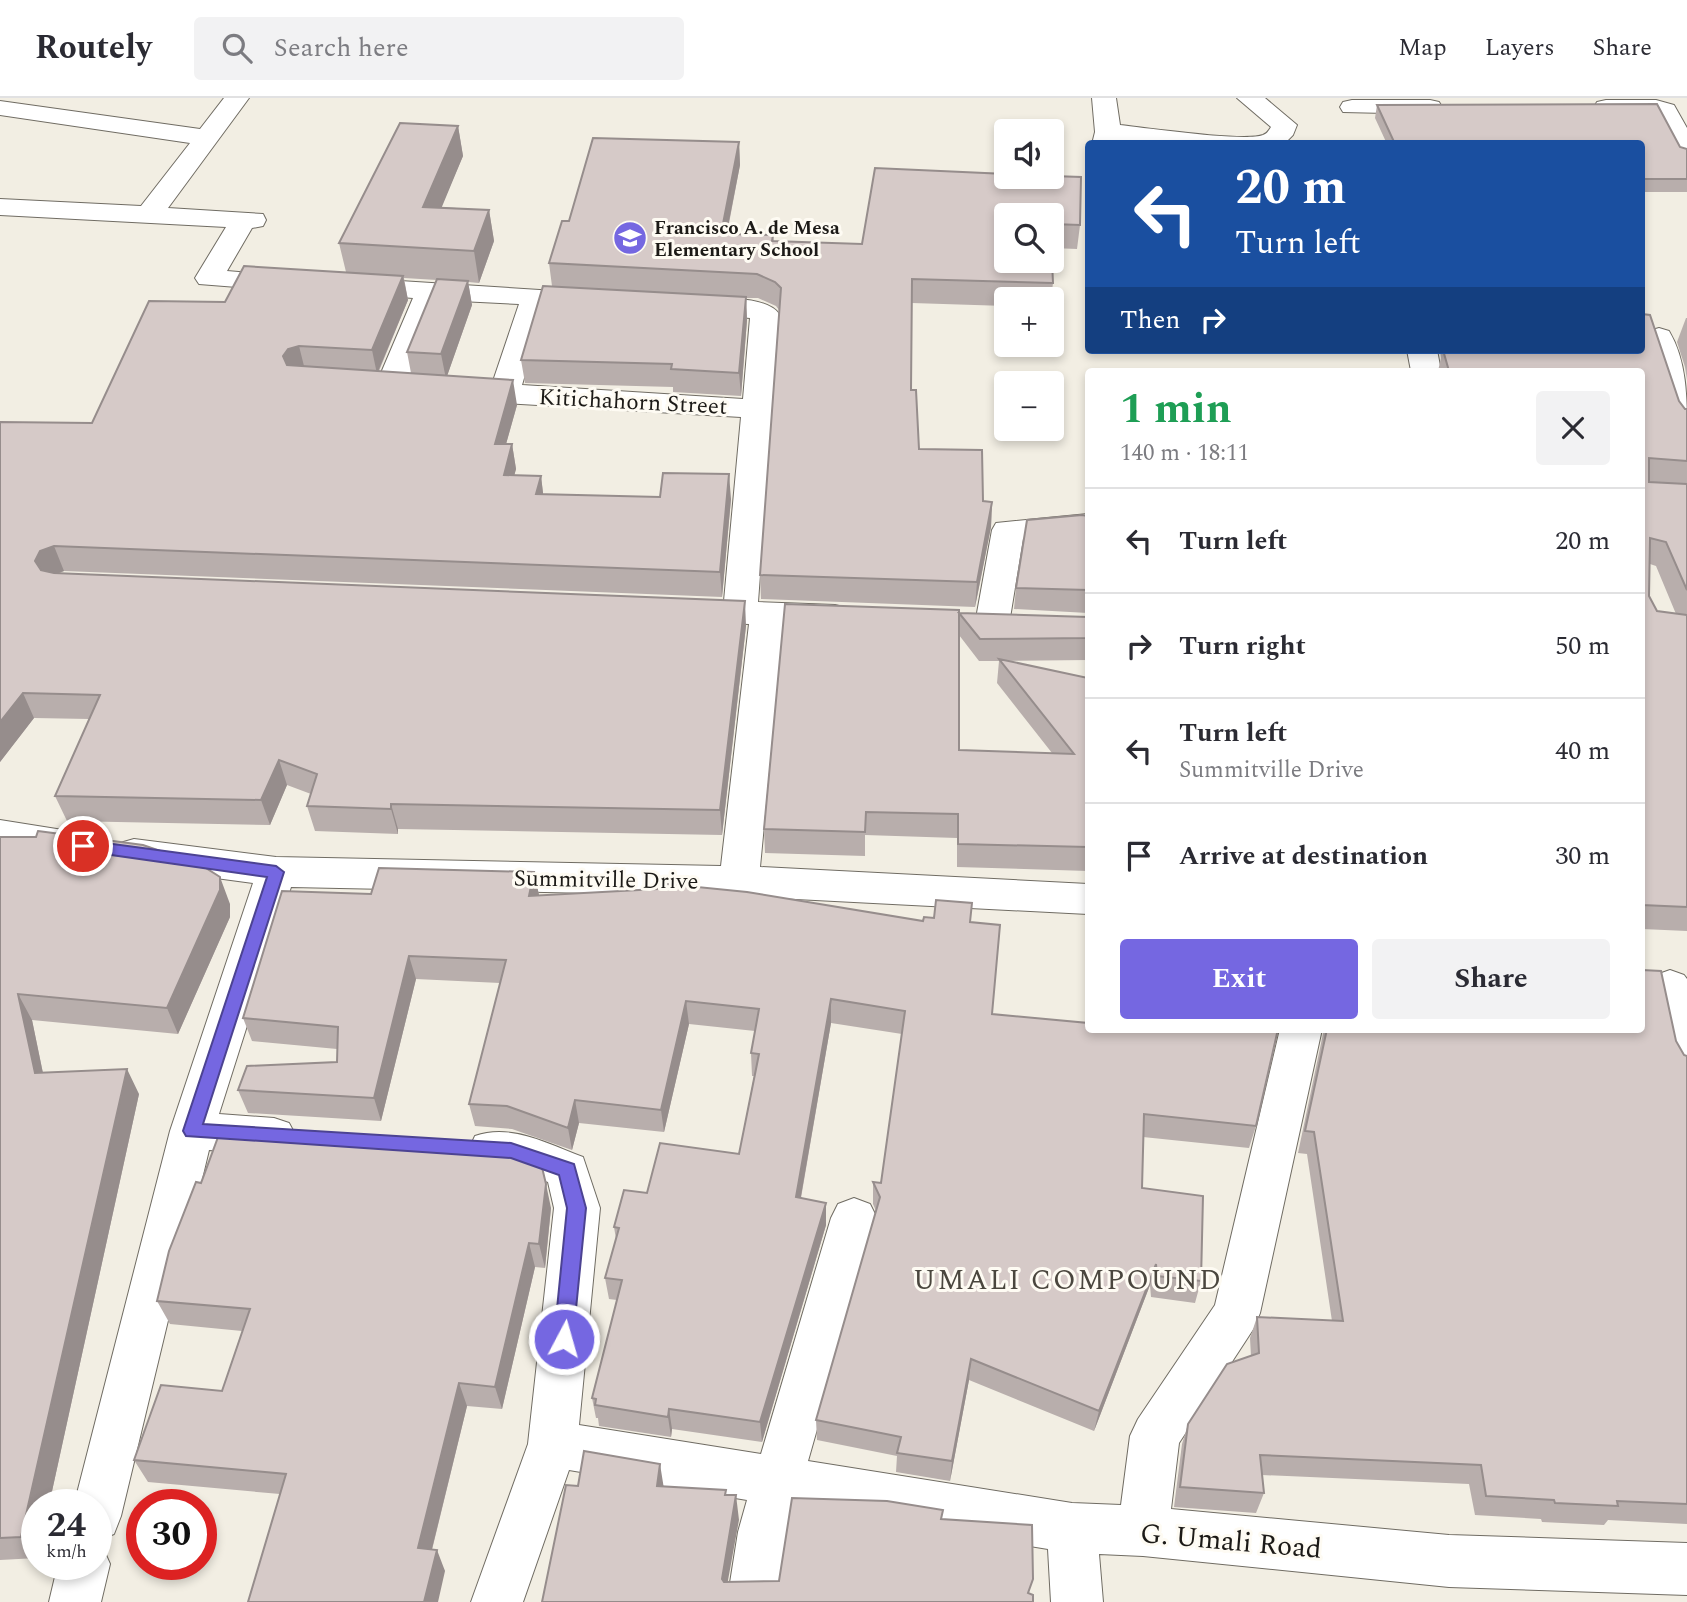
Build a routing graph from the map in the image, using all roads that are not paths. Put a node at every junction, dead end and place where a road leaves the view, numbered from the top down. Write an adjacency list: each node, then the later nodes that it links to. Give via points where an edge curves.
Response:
1 (237, 98): 8 (street)
2 (1104, 98): 9 (street)
3 (1249, 98): 11 (street, via 1284,125)
4 (1352, 107): 5 (street)
5 (1449, 107)
6 (1587, 107): 12 (street, via 1665,110)
7 (0, 108): 8 (street)
8 (207, 138): 14 (street)
9 (1106, 138): 10 (street)
10 (1146, 140)
11 (1272, 140)
12 (1687, 153)
13 (0, 207): 14 (street)
14 (149, 214): 16 (street, via 249,219 209,278)
15 (426, 299): 20 (street, Kitichahorn Street, via 403,387)
16 (618, 302)
17 (674, 305): 21 (street, via 765,314)
18 (530, 309): 20 (street)
19 (1662, 338): 22 (street)
20 (504, 394): 21 (street, Kitichahorn Street)
21 (756, 409): 25 (street, Kitichahorn Street)
22 (1687, 423)
23 (1085, 524): 27 (street, via 1009,530)
24 (657, 610): 25 (street)
25 (753, 613): 26 (street); 30 (street, Kitichahorn Street)
26 (860, 617)
27 (992, 624)
28 (0, 834): 29 (street, Summitville Drive)
29 (276, 872): 30 (street, Summitville Drive); 35 (street)
30 (739, 881): 31 (street, Summitville Drive)
31 (1085, 900)
32 (1666, 984): 34 (street)
33 (1300, 1033): 43 (street, via 1237,1313 1155,1436)
34 (1687, 1063)
35 (192, 1131): 36 (street); 41 (street)
36 (317, 1139)
37 (456, 1147): 39 (street, via 511,1150 567,1170 577,1208)
38 (854, 1218): 40 (street)
39 (553, 1444): 40 (street, G. Umali Road); 47 (street)
40 (778, 1480): 42 (street, G. Umali Road); 48 (street, via 758,1554)
41 (103, 1489)
42 (1072, 1528): 43 (street, G. Umali Road); 49 (street)
43 (1143, 1531): 44 (street, G. Umali Road, via 1448,1561)
44 (1687, 1569)
45 (80, 1580): 46 (street)
46 (75, 1602)
47 (497, 1602)
48 (753, 1602)
49 (1077, 1602)

